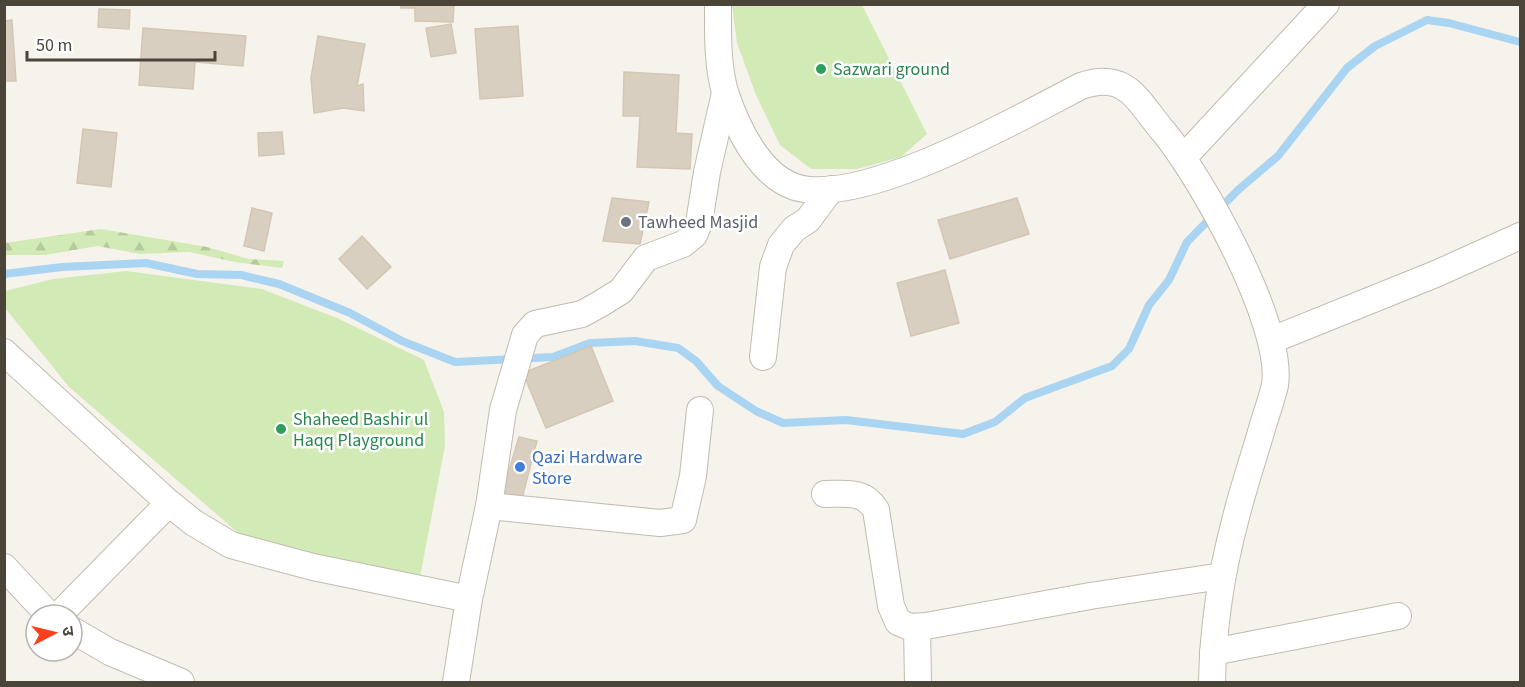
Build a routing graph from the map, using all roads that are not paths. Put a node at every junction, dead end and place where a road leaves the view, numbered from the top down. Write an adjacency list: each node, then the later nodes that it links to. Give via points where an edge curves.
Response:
1 (718, 4): 3 (street)
2 (1326, 4): 4 (street)
3 (725, 93): 5 (street, via 746,140 770,172 794,186); 13 (street, via 694,235 646,258 621,291 582,314 535,324 525,335 503,410)
4 (1184, 157): 5 (street, via 1133,95 1118,82 1099,80 969,144 861,186); 7 (street, via 1221,223)
5 (831, 189): 9 (street, via 808,220 781,246 773,267)
6 (1521, 236): 7 (street)
7 (1272, 340): 15 (street, via 1275,385)
8 (4, 352): 12 (street)
9 (763, 357)
10 (700, 410): 13 (street, via 693,476 683,520 660,522)
11 (825, 494): 20 (street, via 860,494 870,500 876,510 891,606 898,622)
12 (169, 502): 16 (street, via 194,523 231,545 313,567); 18 (street)
13 (489, 506): 16 (street)
14 (4, 567): 17 (street)
15 (1222, 576): 20 (street); 22 (street)
16 (470, 599): 24 (street)
17 (38, 603)
18 (71, 603)
19 (1398, 615): 22 (street)
20 (917, 627): 25 (street)
21 (84, 637): 23 (street)
22 (1213, 652): 26 (street)
23 (181, 682)
24 (456, 682)
25 (918, 682)
26 (1212, 682)

